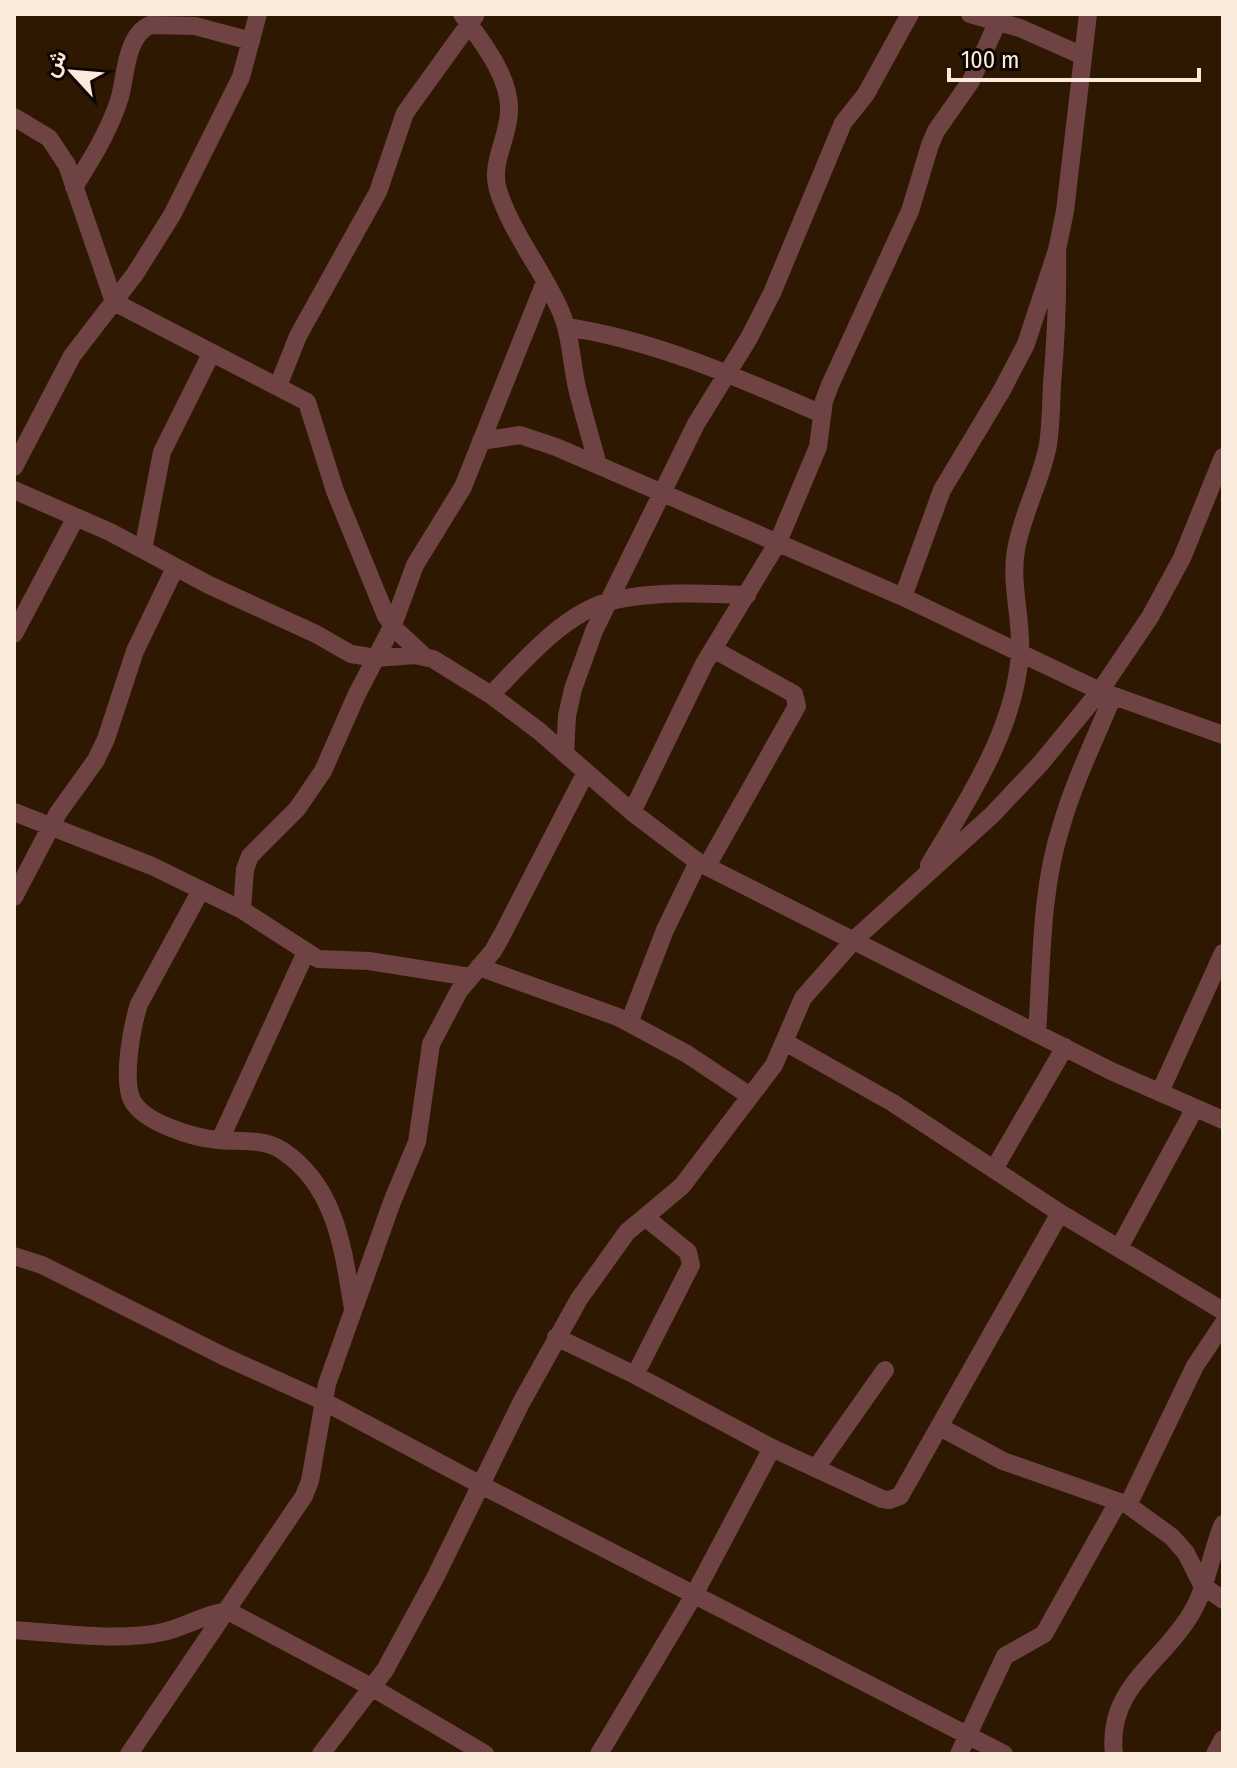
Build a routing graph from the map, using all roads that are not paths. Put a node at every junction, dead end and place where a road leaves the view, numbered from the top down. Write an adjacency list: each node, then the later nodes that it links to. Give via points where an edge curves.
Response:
1 (258, 14): 7 (street)
2 (910, 14): 16 (street, via 866,94 843,123 772,293)
3 (970, 14): 6 (street)
4 (1088, 14): 8 (street)
5 (469, 17): 12 (street, via 507,95 497,188); 17 (street, via 405,113 378,192 298,336)
6 (998, 21): 8 (street); 18 (street, via 971,81 936,131 910,211 830,385)
7 (251, 41): 10 (street, via 195,26 144,28 131,48 110,124); 13 (street, via 241,77 172,215)
8 (1083, 56): 11 (street)
9 (14, 117): 10 (street, via 49,138)
10 (74, 187): 13 (street)
11 (1057, 250): 31 (street, via 1026,344 942,490); 36 (street, via 1048,443 1015,554)
12 (545, 282): 14 (street); 19 (street)
13 (114, 302): 15 (street); 22 (street, via 72,356)
14 (567, 327): 16 (street, via 611,334); 21 (street)
15 (211, 354): 17 (street); 28 (street, via 162,452)
16 (727, 372): 18 (street); 25 (street)
17 (278, 386): 33 (street, via 310,407 335,491)
18 (822, 414): 27 (street, via 818,447)
19 (481, 441): 21 (street, via 520,435); 33 (street, via 453,506 415,565)
20 (1223, 457): 23 (street)
21 (598, 465): 25 (street)
22 (14, 467)
23 (1219, 477): 39 (street, via 1182,558)
24 (14, 490): 26 (street)
25 (663, 492): 27 (street); 32 (street)
26 (76, 517): 28 (street); 34 (street)
27 (778, 542): 30 (street); 31 (street)
28 (143, 550): 29 (street)
29 (175, 568): 38 (street, via 341,649); 46 (street, via 135,651 101,750)
30 (747, 595): 32 (street); 35 (street)
31 (903, 597): 36 (street)
32 (609, 601): 40 (street, via 554,633); 42 (street, via 573,689)
33 (393, 625): 37 (street); 38 (street)
34 (14, 634)
35 (713, 649): 45 (street); 47 (street, via 794,694 797,706)
36 (1020, 652): 39 (street); 48 (street, via 1015,685 990,755)
37 (424, 656): 38 (street); 40 (street)
38 (376, 658): 51 (street, via 312,790 250,856)
39 (1106, 694): 41 (street); 48 (street, via 992,815); 57 (street, via 1054,854)
40 (491, 695): 42 (street)
41 (1223, 735)
42 (565, 754): 43 (street)
43 (586, 772): 45 (street); 55 (street, via 502,935)
44 (14, 812): 46 (street)
45 (632, 812): 47 (street)
46 (49, 827): 49 (street); 50 (street)
47 (703, 864): 52 (street); 56 (street, via 665,930)
48 (920, 881): 52 (street)
49 (201, 890): 51 (street); 64 (street, via 139,1004 128,1088 137,1108 167,1126)
50 (14, 897)
51 (242, 910): 53 (street)
52 (855, 939): 57 (street); 58 (street, via 803,998)
53 (306, 952): 55 (street, via 329,961); 64 (street)
54 (1223, 953): 60 (street)
55 (475, 972): 56 (street); 71 (street, via 431,1044 417,1142)
56 (629, 1023): 61 (street)
57 (1037, 1033): 59 (street)
58 (785, 1042): 61 (street); 65 (street)
59 (1065, 1047): 60 (street); 65 (street)
60 (1160, 1092): 62 (street)
61 (750, 1096): 67 (street, via 682,1186)
62 (1195, 1108): 63 (street); 68 (street)
63 (1223, 1120)
64 (220, 1140): 71 (street, via 266,1143 284,1152 323,1195 335,1219)
65 (994, 1169): 66 (street)
66 (1060, 1213): 68 (street); 77 (street)
67 (645, 1217): 73 (street, via 627,1232); 75 (street, via 688,1252 691,1265)
68 (1119, 1248): 70 (street)
69 (16, 1261): 76 (street, via 42,1265)
70 (1223, 1311)
71 (353, 1312): 76 (street)
72 (1223, 1324): 81 (street)
73 (556, 1337): 75 (street); 80 (street)
74 (885, 1370): 79 (street)
75 (635, 1375): 78 (street)
76 (323, 1401): 80 (street); 86 (street, via 304,1496)
77 (940, 1427): 79 (street, via 895,1499 882,1499); 81 (street, via 1003,1461)
78 (772, 1448): 79 (street); 84 (street)
79 (816, 1468)
80 (481, 1485): 84 (street); 88 (street)
81 (1123, 1503): 83 (street, via 1172,1537); 89 (street, via 1044,1634 1005,1656)
82 (1223, 1524): 83 (street)
83 (1202, 1585): 85 (street); 97 (street, via 1191,1615 1116,1712)
84 (694, 1595): 89 (street); 94 (street)
85 (1223, 1600)
86 (228, 1611): 87 (street, via 138,1636); 88 (street); 91 (street)
87 (14, 1630)
88 (373, 1688): 92 (street); 93 (street)
89 (968, 1736): 95 (street); 96 (street)
90 (1223, 1739): 98 (street)
91 (129, 1754)
92 (321, 1754)
93 (485, 1754)
94 (599, 1754)
95 (959, 1754)
96 (1004, 1754)
97 (1114, 1754)
98 (1215, 1754)

